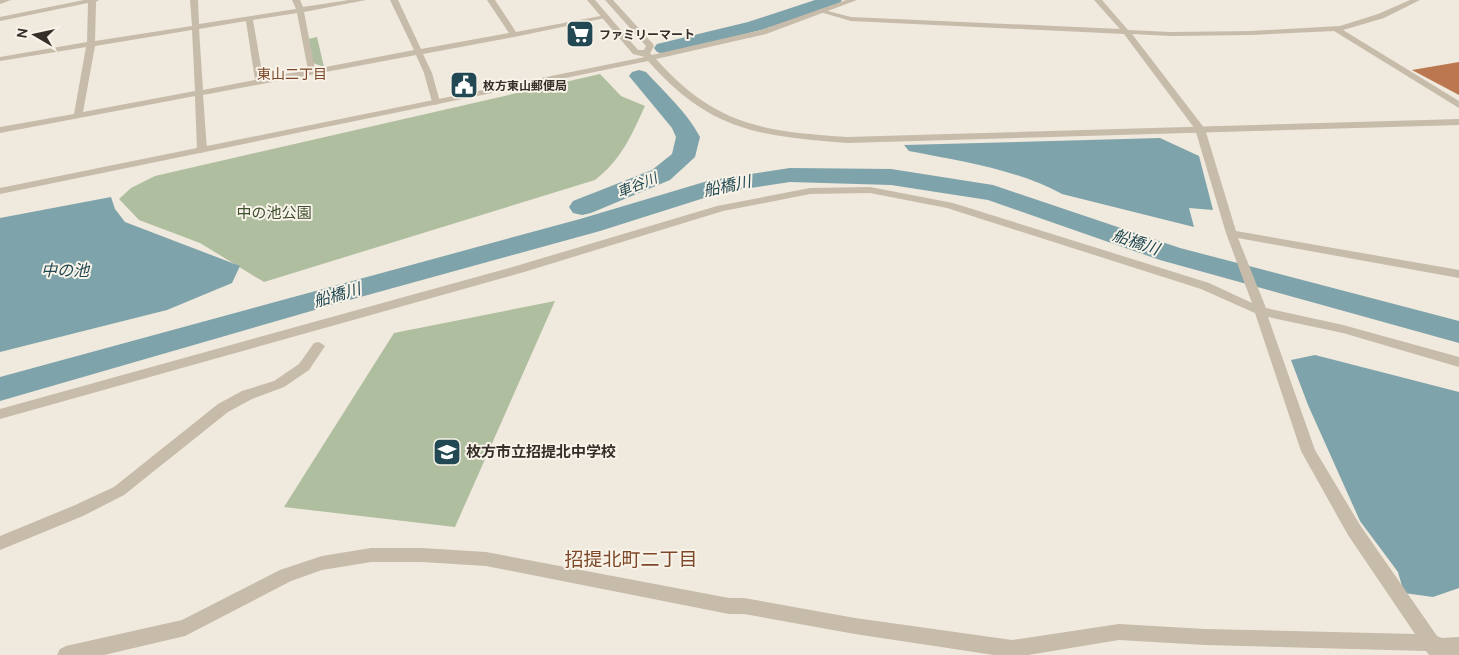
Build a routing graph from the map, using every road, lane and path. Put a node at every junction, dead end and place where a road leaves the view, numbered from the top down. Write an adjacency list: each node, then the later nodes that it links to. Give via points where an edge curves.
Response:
1 (7, 0): 13 (street)
2 (93, 0): 17 (street); 23 (street)
3 (194, 0): 19 (street)
4 (296, 0): 14 (street)
5 (362, 0): 14 (street)
6 (394, 0): 24 (street)
7 (491, 0): 22 (street)
8 (591, 0): 16 (street)
9 (609, 0): 25 (street, via 650,46)
10 (853, 0): 15 (street)
11 (1098, 0): 21 (street)
12 (1416, 0): 20 (street, via 1381,16)
13 (0, 2)
14 (300, 10): 18 (street); 27 (street)
15 (824, 12): 21 (street, via 851,19); 25 (street, via 762,32)
16 (606, 17): 22 (street); 25 (street, via 636,52)
17 (0, 19)
18 (249, 19): 19 (street); 28 (street)
19 (196, 28): 23 (street); 29 (street)
20 (1335, 28): 21 (street, via 1251,33); 31 (street)
21 (1126, 32): 34 (street)
22 (514, 35): 24 (street)
23 (91, 44): 26 (street); 32 (street)
24 (418, 53): 27 (street); 30 (street)
25 (648, 56): 30 (street); 34 (street, via 694,101 710,111 757,129 799,137 846,140)
26 (0, 59)
27 (312, 72): 28 (street)
28 (259, 81): 29 (street)
29 (199, 92): 32 (street); 36 (street)
30 (436, 102): 36 (street)
31 (1459, 105)
32 (78, 116): 35 (street)
33 (1459, 122): 34 (street)
34 (1200, 129): 38 (street)
35 (0, 130)
36 (202, 150): 37 (street)
37 (0, 191)
38 (1231, 233): 39 (street); 40 (street)
39 (1459, 274)
40 (1259, 305): 42 (street); 43 (street, via 949,204 870,190 810,191 721,208 520,269); 46 (street, via 1308,451 1354,530)
41 (319, 346): 44 (street, via 304,368 279,384 223,408 119,491 78,512)
42 (1459, 362)
43 (0, 414)
44 (0, 543)
45 (1459, 646): 46 (street)
46 (1435, 649): 47 (street, via 1119,632 1012,649 729,606 486,559 422,554 371,555 322,563 286,575 185,628)
47 (66, 655)

